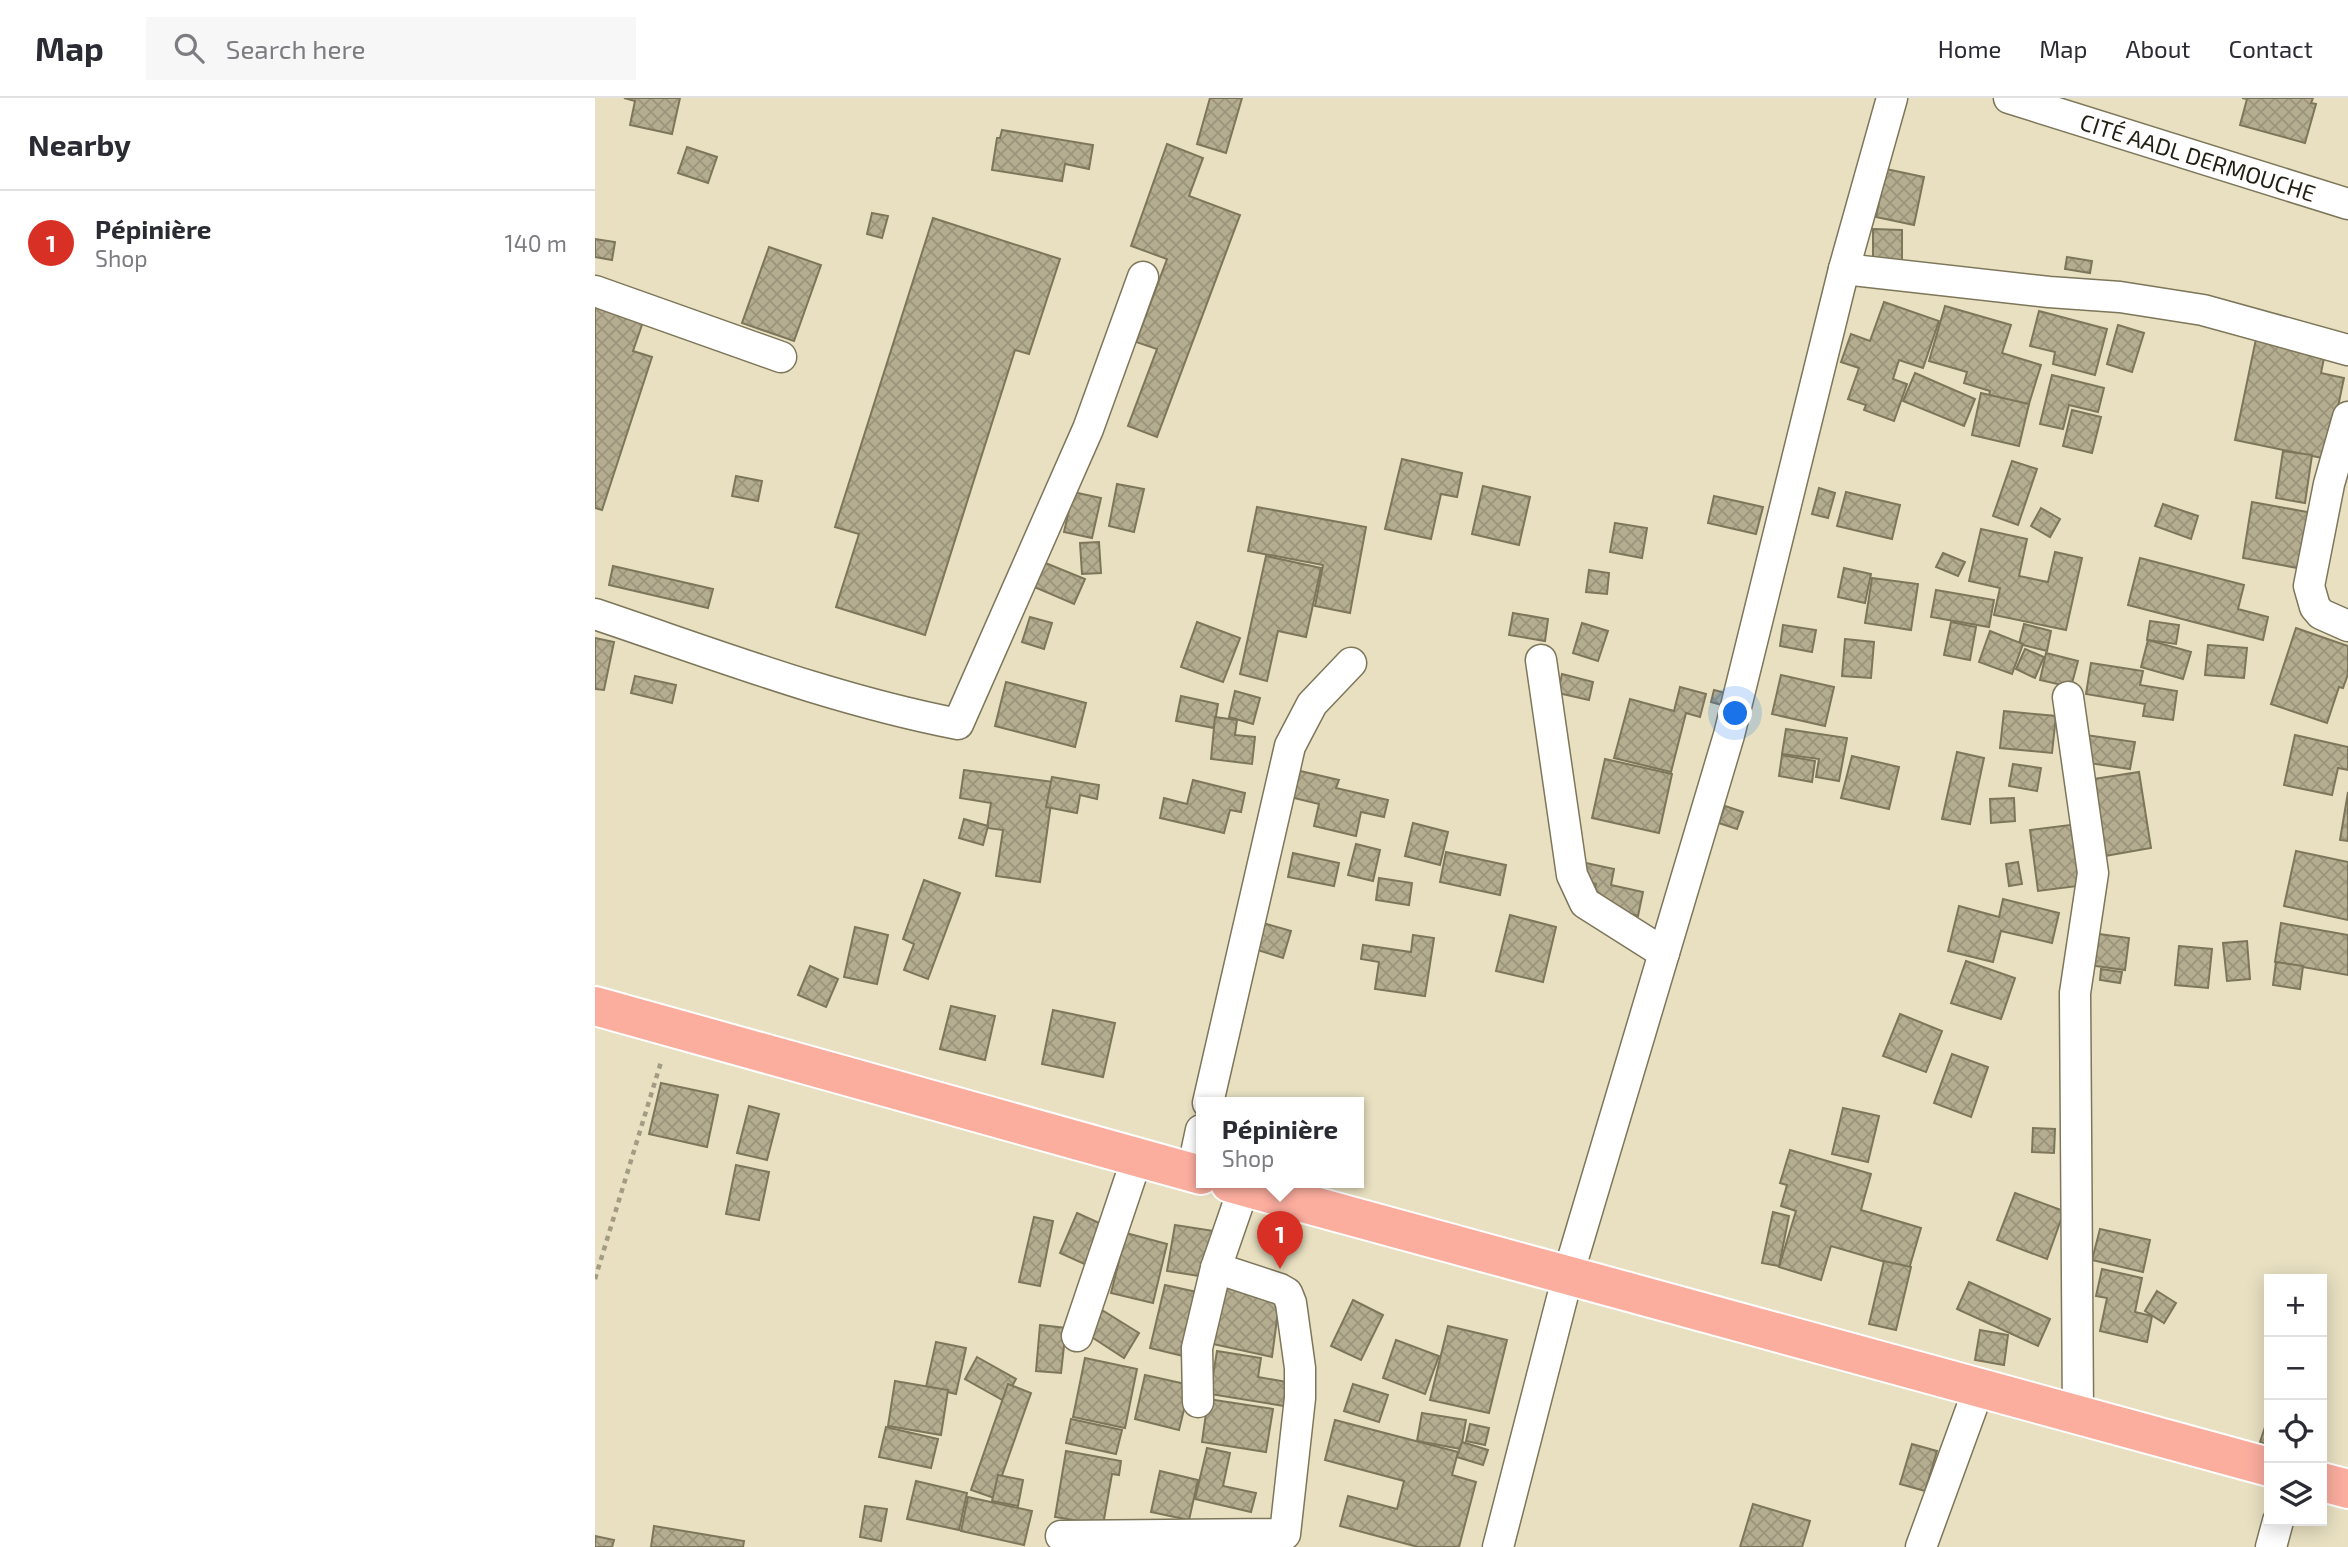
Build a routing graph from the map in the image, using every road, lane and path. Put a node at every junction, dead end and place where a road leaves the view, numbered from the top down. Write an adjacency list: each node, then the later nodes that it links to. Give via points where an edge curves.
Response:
1 (1892, 98): 4 (street)
2 (2009, 98): 3 (street, CITÉ AADL DERMOUCHE)
3 (2348, 204)
4 (1844, 269): 7 (street, via 2203,310); 15 (street, via 1729,734)
5 (1143, 277): 10 (street, via 1088,429 957,724 801,682)
6 (595, 291): 8 (street)
7 (2348, 351)
8 (781, 357)
9 (2348, 417): 11 (street, via 2309,586 2321,614)
10 (595, 614)
11 (2348, 626)
12 (1541, 660): 15 (street, via 1576,888 1585,904)
13 (1351, 663): 18 (street, via 1312,704 1290,746)
14 (2068, 697): 29 (street, via 2093,873 2075,993)
15 (1664, 953): 24 (street)
16 (595, 1006): 17 (main road)
17 (672, 1027): 19 (main road); 25 (path)
18 (1208, 1097)
19 (1137, 1158): 20 (main road); 26 (street)
20 (1196, 1174)
21 (1236, 1188): 23 (street)
22 (1248, 1188): 24 (main road)
23 (1216, 1268): 28 (street, via 1197,1348); 35 (street, via 1280,1289 1291,1304 1300,1368)
24 (1568, 1275): 27 (main road); 36 (street)
25 (595, 1279)
26 (1077, 1335)
27 (1979, 1388): 29 (main road); 37 (street)
28 (1198, 1402)
29 (2078, 1415): 30 (main road)
30 (2264, 1466)
31 (2327, 1483): 32 (main road)
32 (2348, 1489)
33 (2277, 1526): 38 (street)
34 (1061, 1536): 35 (street)
35 (1293, 1540)
36 (1498, 1547)
37 (1921, 1547)
38 (2271, 1547)

